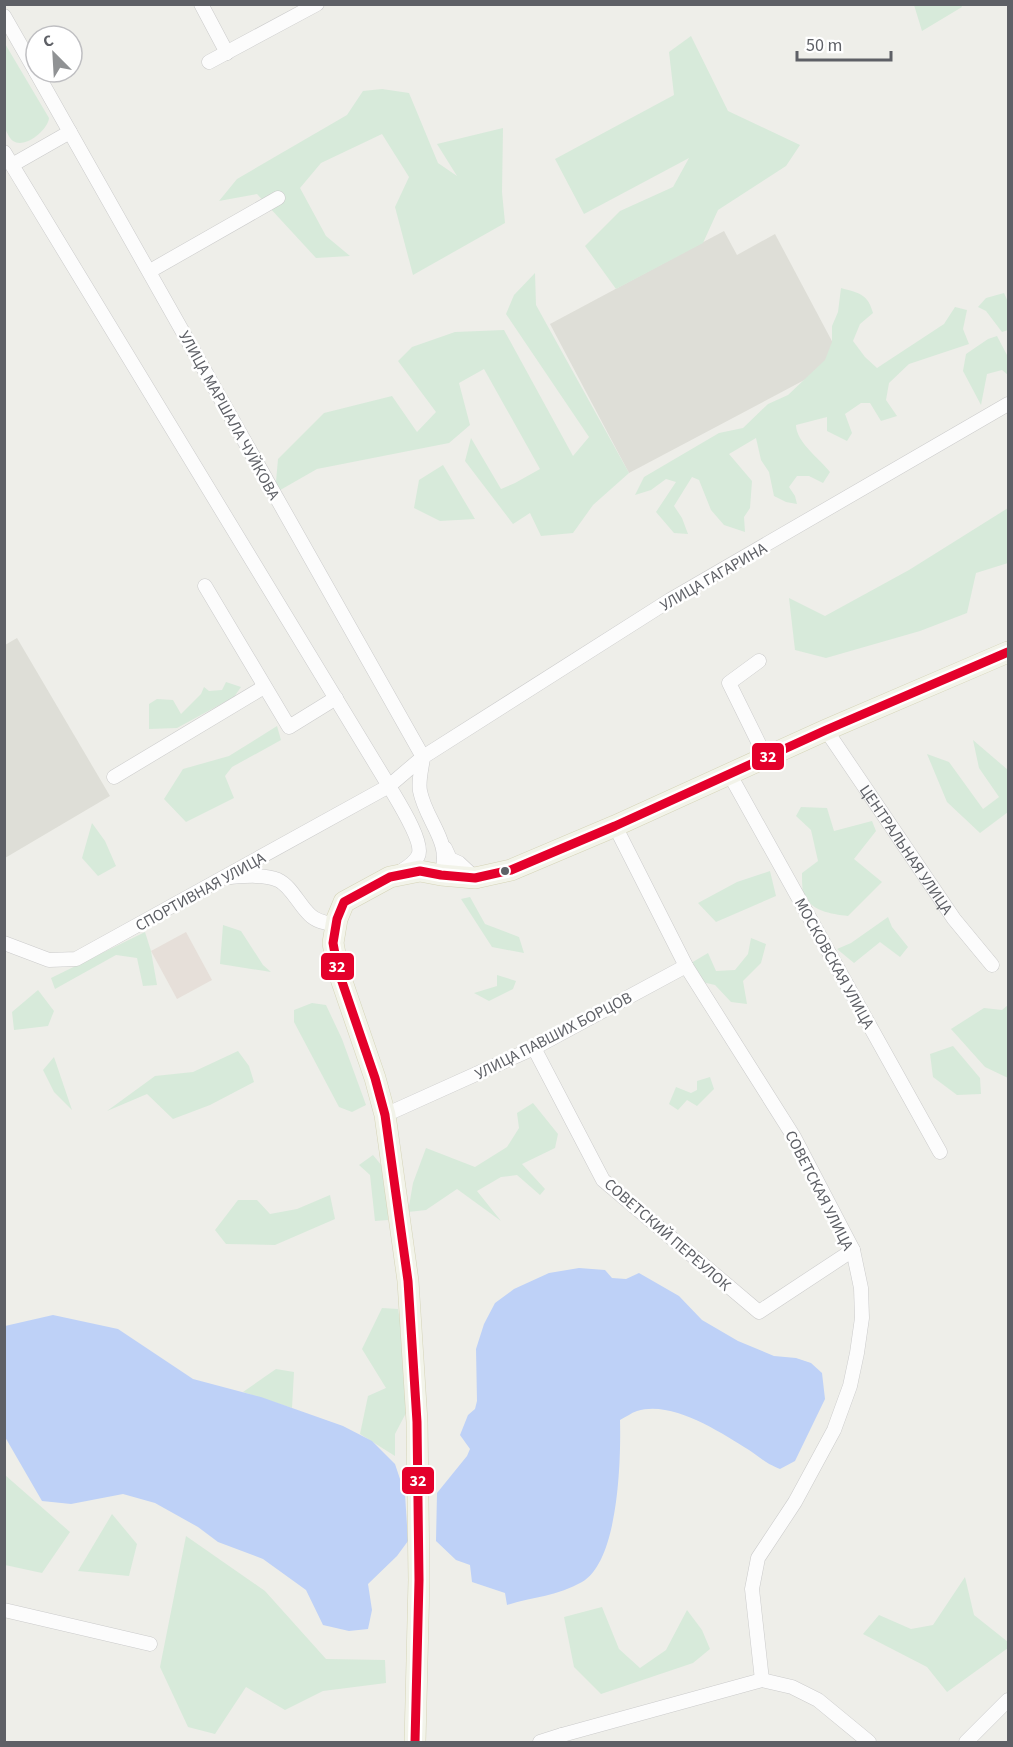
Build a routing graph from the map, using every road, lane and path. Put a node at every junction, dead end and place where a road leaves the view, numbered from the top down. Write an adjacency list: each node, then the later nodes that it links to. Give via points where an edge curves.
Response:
1 (9, 4): 4 (street)
2 (201, 4): 7 (street)
3 (317, 4): 7 (street)
4 (4, 7)
5 (4, 16): 6 (street, УЛИЦА МАРШАЛА ЧУЙКОВА)
6 (24, 51)
7 (227, 53): 8 (street)
8 (209, 63)
9 (43, 84): 10 (street, УЛИЦА МАРШАЛА ЧУЙКОВА)
10 (70, 132): 12 (street); 14 (street, УЛИЦА МАРШАЛА ЧУЙКОВА)
11 (4, 152): 12 (street)
12 (12, 165): 20 (street)
13 (278, 198): 14 (street)
14 (150, 272): 22 (street, УЛИЦА МАРШАЛА ЧУЙКОВА)
15 (1008, 404): 22 (street, УЛИЦА ГАГАРИНА, via 670,600)
16 (205, 586): 19 (street)
17 (1008, 652): 21 (main road)
18 (759, 661): 23 (street, via 729,683)
19 (264, 687): 20 (street, via 289,727); 25 (street)
20 (336, 698): 26 (street)
21 (826, 730): 23 (main road); 36 (street, ЦЕНТРАЛЬНАЯ УЛИЦА, via 954,919)
22 (423, 758): 26 (street, УЛИЦА ГАГАРИНА); 28 (street, via 419,787)
23 (766, 758): 24 (main road)
24 (730, 774): 27 (main road); 40 (street, МОСКОВСКАЯ УЛИЦА)
25 (114, 777)
26 (390, 786): 29 (street, via 419,842); 32 (street, СПОРТИВНАЯ УЛИЦА)
27 (615, 826): 33 (main road, via 511,870); 37 (street, СОВЕТСКАЯ УЛИЦА)
28 (444, 846): 30 (street); 33 (street, via 450,859)
29 (419, 855): 30 (street); 31 (street, via 409,867)
30 (441, 875): 31 (main road, via 420,871); 33 (main road)
31 (390, 877): 34 (main road, via 344,902)
32 (225, 878): 34 (street, via 252,876 278,880 310,916); 35 (street, СПОРТИВНАЯ УЛИЦА, via 76,959 49,960)
33 (475, 878)
34 (335, 934): 39 (main road, via 338,970)
35 (4, 943)
36 (992, 965)
37 (686, 966): 38 (street, УЛИЦА ПАВШИХ БОРЦОВ); 41 (street, СОВЕТСКАЯ УЛИЦА, via 794,1137)
38 (534, 1048): 39 (street, УЛИЦА ПАВШИХ БОРЦОВ); 41 (street, СОВЕТСКИЙ ПЕРЕУЛОК, via 603,1180 759,1312)
39 (385, 1115): 47 (main road, via 408,1281 417,1422)
40 (940, 1152)
41 (853, 1250): 44 (street, СОВЕТСКАЯ УЛИЦА, via 862,1318 850,1386 816,1465 758,1558 752,1589)
42 (4, 1610): 43 (street)
43 (150, 1644)
44 (762, 1680): 46 (street); 49 (street, via 792,1687 818,1700)
45 (1008, 1700): 50 (street)
46 (559, 1739): 48 (street)
47 (415, 1743)
48 (540, 1743)
49 (869, 1743)
50 (966, 1743)

